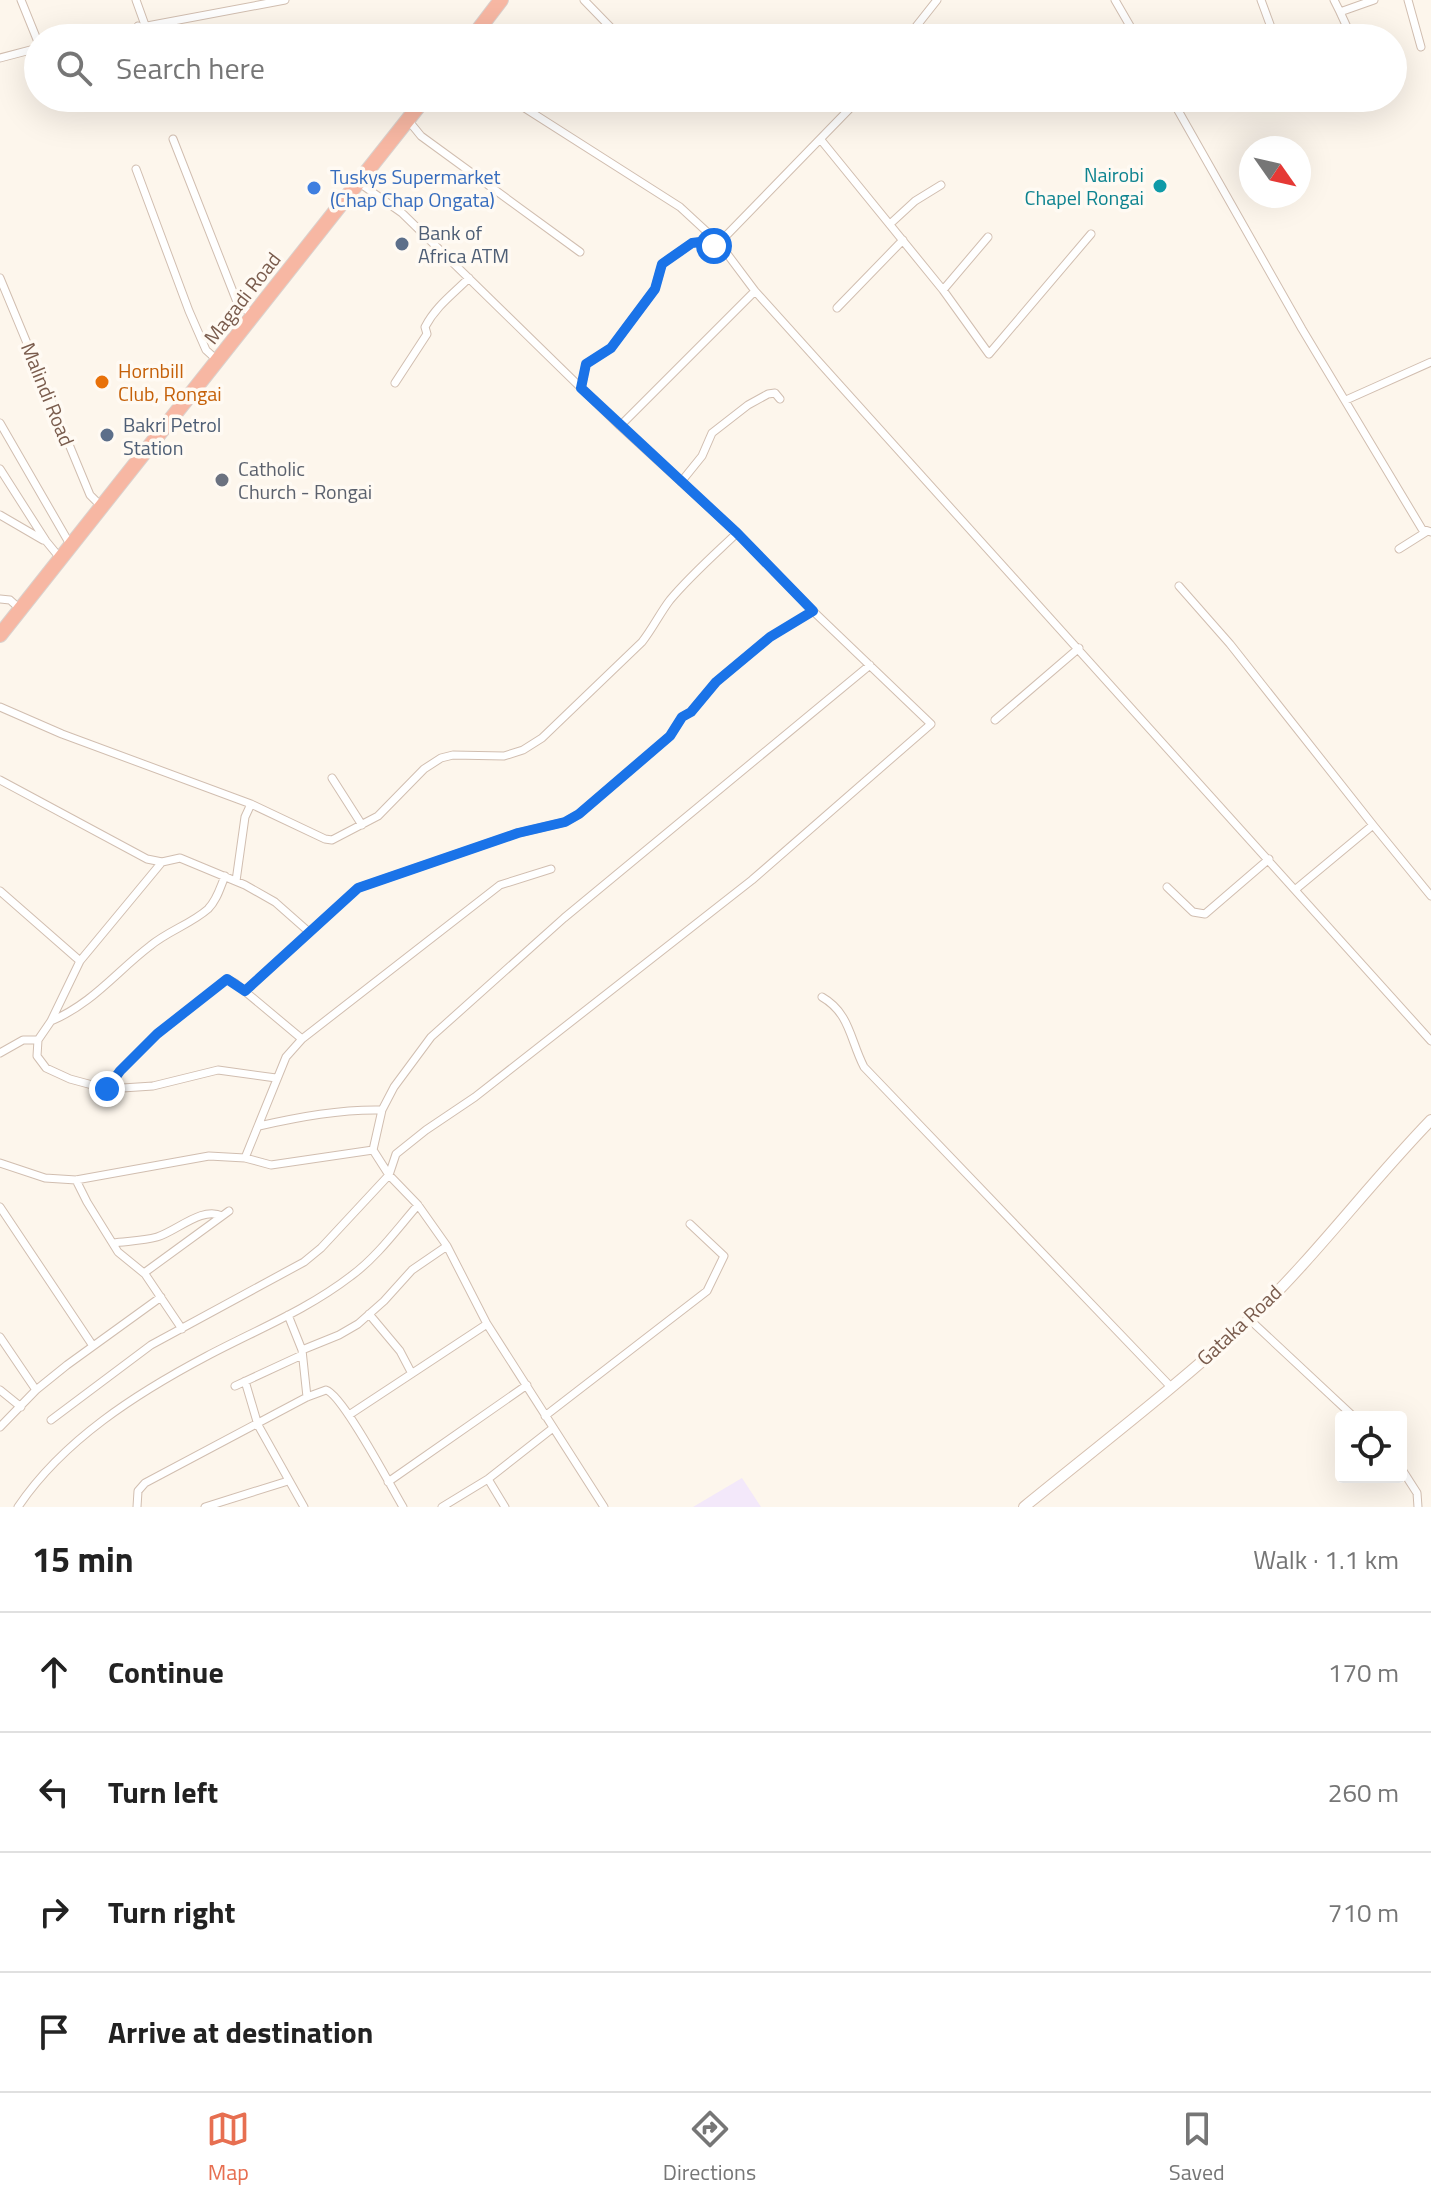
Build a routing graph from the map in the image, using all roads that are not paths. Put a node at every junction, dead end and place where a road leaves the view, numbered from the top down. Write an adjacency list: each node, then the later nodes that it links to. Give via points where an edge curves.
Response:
1 (21, 0): 13 (street)
2 (136, 0): 14 (street)
3 (285, 0): 15 (street)
4 (501, 0): 16 (highway)
5 (584, 0): 17 (street)
6 (937, 0): 18 (street)
7 (1115, 0): 19 (street)
8 (1261, 0): 20 (street)
9 (1334, 0): 12 (street)
10 (1374, 0): 12 (street)
11 (1408, 0): 22 (street)
12 (1340, 12): 21 (street)
13 (30, 24)
14 (142, 24)
15 (148, 24)
16 (483, 24)
17 (607, 24)
18 (918, 24)
19 (1129, 24)
20 (1270, 24)
21 (1346, 24)
22 (1421, 47)
23 (24, 50): 24 (street)
24 (0, 58)
25 (414, 112): 29 (highway, Magadi Road)
26 (531, 112): 39 (street, via 680,207)
27 (847, 112): 31 (street)
28 (1179, 112): 52 (street)
29 (408, 120): 33 (highway, Magadi Road); 40 (street, via 421,136)
30 (173, 139): 46 (street, via 239,307)
31 (821, 140): 35 (street); 39 (street)
32 (136, 169): 47 (street, via 189,311 206,350)
33 (358, 182): 42 (street, via 402,213); 46 (highway, Magadi Road)
34 (941, 185): 35 (street)
35 (890, 224): 38 (street)
36 (1091, 234): 43 (street, via 992,354)
37 (988, 237): 43 (street)
38 (903, 240): 43 (street); 45 (street)
39 (716, 245): 44 (street); 50 (street, via 692,243 662,264 655,289 611,348 586,364)
40 (580, 252)
41 (0, 278): 57 (street, Malindi Road, via 90,495)
42 (469, 278): 49 (street, via 437,306 425,327 427,334); 50 (street)
43 (943, 290)
44 (755, 291): 54 (street); 70 (street)
45 (837, 308)
46 (255, 314): 47 (highway, Magadi Road)
47 (218, 361): 57 (highway, Magadi Road)
48 (1431, 362): 52 (street)
49 (395, 383)
50 (581, 388): 54 (street)
51 (780, 399): 56 (street, via 768,394 712,433)
52 (1346, 400): 59 (street, via 1422,529)
53 (0, 423): 62 (street)
54 (620, 426): 56 (street)
55 (0, 469): 61 (street)
56 (681, 482): 60 (street)
57 (102, 507): 62 (highway, Magadi Road)
58 (0, 515): 61 (street)
59 (1429, 532): 63 (street)
60 (737, 533): 68 (street); 77 (street, via 685,582 642,642 542,738 504,756 441,758)
61 (46, 541): 64 (street)
62 (71, 546): 64 (highway, Magadi Road)
63 (1399, 549)
64 (60, 558): 67 (highway, Magadi Road)
65 (1179, 586): 78 (street)
66 (0, 599): 67 (street)
67 (20, 609): 69 (highway, Magadi Road)
68 (813, 611): 71 (street); 88 (street, via 770,637 716,682 670,736 579,814 358,888)
69 (0, 635)
70 (1079, 648): 73 (street); 79 (street)
71 (870, 665): 99 (street, via 564,918 431,1037); 105 (street, via 931,724 752,880 396,1154)
72 (0, 707): 76 (street)
73 (995, 720)
74 (332, 778): 77 (street)
75 (0, 780): 80 (street, via 147,859)
76 (251, 804): 77 (street, via 325,839); 83 (street)
77 (362, 825)
78 (1373, 825): 85 (street); 87 (street)
79 (1269, 859): 84 (street, via 1205,914 1193,912); 85 (street)
80 (162, 862): 82 (street, via 180,858); 89 (street)
81 (551, 869): 93 (street, via 500,885)
82 (225, 876): 83 (street); 92 (street, via 209,908 147,948 73,1012)
83 (236, 881): 88 (street, via 275,902)
84 (1167, 887)
85 (1296, 889): 95 (street)
86 (0, 891): 89 (street)
87 (1431, 896)
88 (309, 932): 90 (street)
89 (80, 961): 92 (street)
90 (245, 991): 93 (street); 98 (street, via 227,979 220,982 157,1034)
91 (822, 997): 126 (street, via 840,1009 864,1067)
92 (51, 1021): 94 (street)
93 (302, 1039): 97 (street)
94 (38, 1040): 96 (street, via 23,1040); 98 (street, via 37,1056 46,1068)
95 (1431, 1041)
96 (0, 1053)
97 (276, 1078): 98 (street, via 218,1070 153,1086); 101 (street)
98 (107, 1089)
99 (382, 1110): 101 (street); 102 (street)
100 (1431, 1120): 116 (street, Gataka Road)
101 (259, 1126): 103 (street)
102 (373, 1150): 103 (street, via 271,1165); 105 (street)
103 (245, 1158): 106 (street, via 194,1158)
104 (0, 1163): 106 (street, via 45,1178)
105 (389, 1175): 107 (street); 118 (street, via 304,1262)
106 (76, 1180): 110 (street)
107 (418, 1205): 111 (street); 115 (street, via 353,1275)
108 (1, 1210): 120 (street)
109 (690, 1224): 133 (street, via 724,1256 709,1289)
110 (113, 1243): 112 (street); 112 (street, via 155,1238 198,1217 226,1214)
111 (447, 1246): 114 (street, via 412,1270); 117 (street)
112 (144, 1273): 113 (street)
113 (161, 1297): 118 (street); 120 (street)
114 (369, 1314): 121 (street); 122 (street)
115 (288, 1315): 121 (street); 142 (street, via 207,1356 103,1421 63,1454)
116 (1249, 1319): 126 (street, Gataka Road); 131 (street)
117 (487, 1324): 122 (street); 124 (street)
118 (182, 1329): 134 (street, via 151,1345)
119 (0, 1337): 128 (street)
120 (93, 1346): 128 (street)
121 (302, 1352): 123 (street); 129 (street)
122 (411, 1372): 132 (street)
123 (245, 1381): 125 (street); 135 (street)
124 (527, 1385): 133 (street); 141 (street)
125 (235, 1386)
126 (1171, 1387): 150 (street, Gataka Road)
127 (0, 1390): 130 (street)
128 (36, 1390): 130 (street)
129 (307, 1397): 132 (street, via 331,1390); 135 (street)
130 (21, 1407): 136 (street)
131 (1348, 1411)
132 (349, 1415): 141 (street)
133 (545, 1416): 137 (street)
134 (51, 1420)
135 (258, 1425): 140 (street); 143 (street, via 145,1483 138,1491)
136 (0, 1427)
137 (553, 1428): 139 (street); 149 (street)
138 (1407, 1477): 151 (street)
139 (488, 1479): 147 (street); 148 (street)
140 (288, 1481): 144 (street); 145 (street)
141 (388, 1482): 146 (street)
142 (18, 1507)
143 (137, 1507)
144 (205, 1507)
145 (304, 1507)
146 (403, 1507)
147 (442, 1507)
148 (505, 1507)
149 (604, 1507)
150 (1024, 1507)
151 (1418, 1507)

